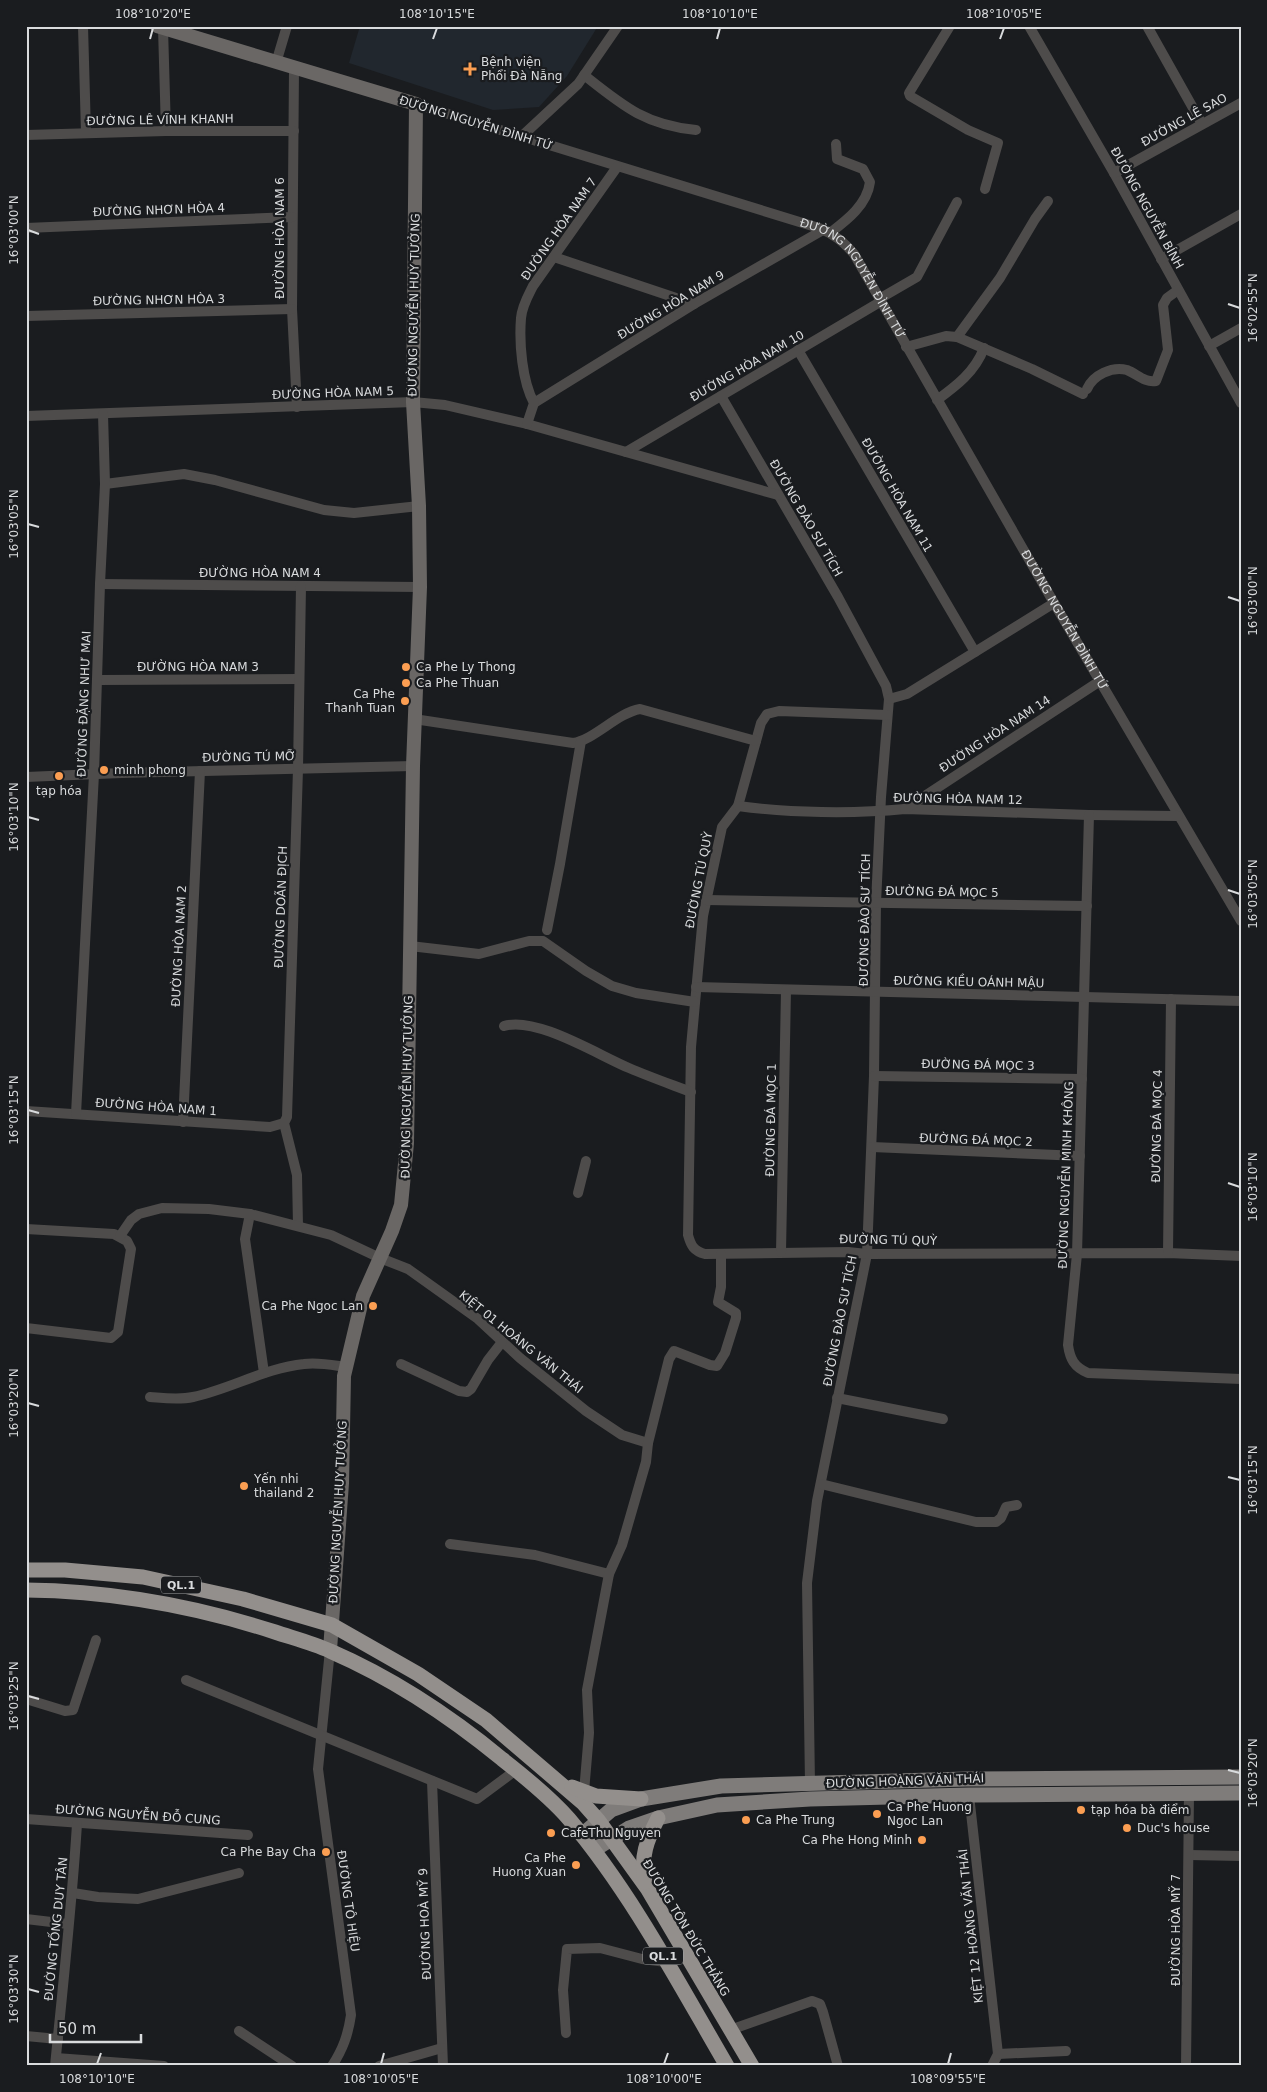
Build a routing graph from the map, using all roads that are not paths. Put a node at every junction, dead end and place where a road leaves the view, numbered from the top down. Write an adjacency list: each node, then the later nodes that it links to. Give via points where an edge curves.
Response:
1 (83, 26): 17 (street)
2 (286, 26): 8 (street)
3 (618, 26): 10 (street)
4 (950, 26): 23 (street, via 909,93 968,130 998,143)
5 (1029, 26): 22 (street, ĐƯỜNG NGUYỄN BÍNH)
6 (1147, 26): 13 (street)
7 (160, 27): 8 (street, ĐƯỜNG NGUYỄN ĐÌNH TỨ); 15 (street)
8 (276, 63): 9 (street, ĐƯỜNG NGUYỄN ĐÌNH TỨ)
9 (294, 68): 12 (street, ĐƯỜNG NGUYỄN ĐÌNH TỨ); 16 (street, ĐƯỜNG HÒA NAM 6)
10 (584, 75): 14 (street, via 618,102 650,121); 19 (street, via 564,99)
11 (1241, 103): 13 (street, ĐƯỜNG LÊ SAO)
12 (416, 104): 19 (street, ĐƯỜNG NGUYỄN ĐÌNH TỨ); 45 (street, ĐƯỜNG NGUYỄN HUY TƯỞNG)
13 (1202, 124): 22 (street, ĐƯỜNG LÊ SAO)
14 (696, 130)
15 (166, 131): 16 (street, ĐƯỜNG LÊ VĨNH KHANH); 17 (street, ĐƯỜNG LÊ VĨNH KHANH)
16 (294, 131): 27 (street, ĐƯỜNG HÒA NAM 6)
17 (86, 133): 18 (street, ĐƯỜNG LÊ VĨNH KHANH)
18 (26, 136)
19 (521, 137): 21 (street, ĐƯỜNG NGUYỄN ĐÌNH TỨ)
20 (836, 144): 29 (street, ĐƯỜNG HÒA NAM 9, via 837,159 863,169 870,182 861,205 848,219)
21 (617, 166): 29 (street, ĐƯỜNG NGUYỄN ĐÌNH TỨ); 30 (street, ĐƯỜNG HÒA NAM 7)
22 (1114, 173): 31 (street, ĐƯỜNG NGUYỄN BÍNH)
23 (984, 189)
24 (1048, 201): 38 (street, via 1000,278)
25 (956, 202): 33 (street, ĐƯỜNG HÒA NAM 10, via 917,277)
26 (1241, 214): 31 (street)
27 (292, 217): 28 (street, ĐƯỜNG NHƠN HÒA 4); 35 (street, ĐƯỜNG HÒA NAM 6)
28 (26, 228)
29 (827, 231): 33 (street, ĐƯỜNG NGUYỄN ĐÌNH TỨ, via 836,235 854,254); 34 (street, ĐƯỜNG HÒA NAM 9)
30 (554, 257): 34 (street); 46 (street, ĐƯỜNG HÒA NAM 7, via 525,301 521,318 525,380)
31 (1161, 259): 32 (street, ĐƯỜNG NGUYỄN BÍNH)
32 (1178, 290): 39 (street, ĐƯỜNG NGUYỄN BÍNH); 41 (street, via 1163,305 1168,350 1156,381 1119,370 1095,377 1085,391)
33 (879, 301): 40 (street, ĐƯỜNG NGUYỄN ĐÌNH TỨ); 42 (street, ĐƯỜNG HÒA NAM 10)
34 (694, 304): 46 (street, ĐƯỜNG HÒA NAM 9)
35 (292, 309): 36 (street, ĐƯỜNG NHƠN HÒA 3); 48 (street, ĐƯỜNG HÒA NAM 6)
36 (26, 316)
37 (1241, 328): 39 (street)
38 (957, 337): 40 (street, via 946,336); 41 (street)
39 (1209, 346): 47 (street, ĐƯỜNG NGUYỄN BÍNH)
40 (906, 347): 44 (street, ĐƯỜNG NGUYỄN ĐÌNH TỨ)
41 (984, 348): 44 (street, via 969,374)
42 (798, 350): 43 (street, ĐƯỜNG HÒA NAM 10); 60 (street, ĐƯỜNG HÒA NAM 11)
43 (721, 396): 52 (street, ĐƯỜNG HÒA NAM 10); 54 (street, ĐƯỜNG ĐÀO SƯ TÍCH)
44 (937, 400): 59 (street, ĐƯỜNG NGUYỄN ĐÌNH TỨ)
45 (413, 402): 48 (street, ĐƯỜNG HÒA NAM 5); 51 (street, ĐƯỜNG HÒA NAM 5, via 445,404); 55 (street, ĐƯỜNG NGUYỄN HUY TƯỞNG)
46 (534, 403): 51 (street)
47 (1241, 403)
48 (297, 407): 49 (street, ĐƯỜNG HÒA NAM 5)
49 (103, 414): 50 (street, ĐƯỜNG HÒA NAM 5); 53 (street, ĐƯỜNG ĐẶNG NHƯ MAI)
50 (26, 416)
51 (527, 424): 52 (street, ĐƯỜNG HÒA NAM 5)
52 (626, 452): 54 (street, ĐƯỜNG HÒA NAM 5)
53 (105, 484): 55 (street, via 184,474 324,510 354,513); 56 (street, ĐƯỜNG ĐẶNG NHƯ MAI)
54 (778, 495): 64 (street, ĐƯỜNG ĐÀO SƯ TÍCH, via 838,597 886,686)
55 (419, 506): 58 (street, ĐƯỜNG NGUYỄN HUY TƯỞNG)
56 (100, 584): 57 (street, ĐƯỜNG HÒA NAM 4); 61 (street, ĐƯỜNG ĐẶNG NHƯ MAI)
57 (301, 586): 58 (street, ĐƯỜNG HÒA NAM 4); 62 (street, ĐƯỜNG DOÃN ĐỊCH)
58 (420, 586): 66 (street, ĐƯỜNG NGUYỄN HUY TƯỞNG)
59 (1054, 603): 60 (street); 63 (street, ĐƯỜNG NGUYỄN ĐÌNH TỨ)
60 (975, 652): 64 (street, via 906,694)
61 (98, 680): 62 (street, ĐƯỜNG HÒA NAM 3); 72 (street, ĐƯỜNG ĐẶNG NHƯ MAI)
62 (299, 680): 70 (street, ĐƯỜNG DOÃN ĐỊCH)
63 (1100, 681): 75 (street, ĐƯỜNG HÒA NAM 14); 78 (street, ĐƯỜNG NGUYỄN ĐÌNH TỨ)
64 (889, 699): 65 (street, ĐƯỜNG ĐÀO SƯ TÍCH)
65 (887, 715): 68 (street, ĐƯỜNG TÚ QUỲ, via 774,711 764,716); 76 (street, ĐƯỜNG ĐÀO SƯ TÍCH)
66 (414, 719): 67 (street, via 574,743); 69 (street, ĐƯỜNG NGUYỄN HUY TƯỞNG)
67 (581, 741): 68 (street, via 640,709); 83 (street)
68 (756, 741): 74 (street, ĐƯỜNG TÚ QUỲ)
69 (413, 766): 70 (street, ĐƯỜNG TÚ MỠ); 84 (street, ĐƯỜNG NGUYỄN HUY TƯỞNG)
70 (298, 769): 71 (street, ĐƯỜNG TÚ MỠ); 99 (street, ĐƯỜNG DOÃN ĐỊCH, via 287,1117)
71 (200, 771): 72 (street, ĐƯỜNG TÚ MỠ); 98 (street, ĐƯỜNG HÒA NAM 2)
72 (94, 774): 73 (street, ĐƯỜNG TÚ MỠ); 97 (street, ĐƯỜNG ĐẶNG NHƯ MAI)
73 (26, 777)
74 (738, 806): 76 (street, ĐƯỜNG HÒA NAM 12, via 780,810); 79 (street, ĐƯỜNG TÚ QUỲ, via 722,827)
75 (905, 809): 76 (street, ĐƯỜNG HÒA NAM 12); 77 (street, ĐƯỜNG HÒA NAM 12)
76 (880, 811): 80 (street, ĐƯỜNG ĐÀO SƯ TÍCH)
77 (1089, 815): 78 (street, ĐƯỜNG HÒA NAM 12); 81 (street, ĐƯỜNG NGUYỄN MINH KHÔNG)
78 (1178, 816): 82 (street, ĐƯỜNG NGUYỄN ĐÌNH TỨ)
79 (706, 900): 80 (street, ĐƯỜNG ĐÁ MỌC 5); 85 (street, ĐƯỜNG TÚ QUỲ)
80 (876, 903): 81 (street, ĐƯỜNG ĐÁ MỌC 5); 87 (street, ĐƯỜNG ĐÀO SƯ TÍCH)
81 (1087, 906): 88 (street, ĐƯỜNG NGUYỄN MINH KHÔNG)
82 (1241, 920)
83 (547, 930)
84 (410, 946): 91 (street, via 479,954 529,941 543,941 612,986); 114 (street, ĐƯỜNG NGUYỄN HUY TƯỞNG, via 406,1171 401,1205)
85 (696, 987): 86 (street, ĐƯỜNG KIỀU OÁNH MẬU); 91 (street, ĐƯỜNG TÚ QUỲ)
86 (786, 990): 87 (street, ĐƯỜNG KIỀU OÁNH MẬU); 108 (street, ĐƯỜNG ĐÁ MỌC 1)
87 (876, 992): 88 (street, ĐƯỜNG KIỀU OÁNH MẬU); 93 (street, ĐƯỜNG ĐÀO SƯ TÍCH)
88 (1085, 997): 89 (street, ĐƯỜNG KIỀU OÁNH MẬU); 94 (street, ĐƯỜNG NGUYỄN MINH KHÔNG)
89 (1171, 999): 90 (street, ĐƯỜNG KIỀU OÁNH MẬU); 109 (street, ĐƯỜNG ĐÁ MỌC 4)
90 (1241, 1001)
91 (695, 1002): 95 (street, ĐƯỜNG TÚ QUỲ)
92 (504, 1026): 95 (street, via 512,1024 543,1029)
93 (874, 1076): 94 (street, ĐƯỜNG ĐÁ MỌC 3); 100 (street, ĐƯỜNG ĐÀO SƯ TÍCH)
94 (1082, 1080): 101 (street, ĐƯỜNG NGUYỄN MINH KHÔNG)
95 (690, 1092): 110 (street, ĐƯỜNG TÚ QUỲ, via 688,1235 690,1244 697,1251)
96 (26, 1111): 97 (street, ĐƯỜNG HÒA NAM 1)
97 (76, 1114): 98 (street, ĐƯỜNG HÒA NAM 1)
98 (183, 1122): 99 (street, ĐƯỜNG HÒA NAM 1, via 270,1127)
99 (284, 1123): 105 (street, ĐƯỜNG DOÃN ĐỊCH, via 297,1175)
100 (872, 1147): 101 (street, ĐƯỜNG ĐÁ MỌC 2); 111 (street, ĐƯỜNG ĐÀO SƯ TÍCH)
101 (1080, 1156): 112 (street, ĐƯỜNG NGUYỄN MINH KHÔNG)
102 (586, 1161): 103 (street)
103 (578, 1193)
104 (250, 1214): 105 (street, KIỆT 01 HOÀNG VĂN THÁI); 107 (street, KIỆT 01 HOÀNG VĂN THÁI, via 162,1208 139,1214); 119 (street, via 245,1239)
105 (298, 1226): 114 (street, KIỆT 01 HOÀNG VĂN THÁI, via 331,1235)
106 (26, 1229): 107 (street)
107 (117, 1235): 115 (street, via 127,1240 130,1249 115,1336)
108 (782, 1252): 110 (street, ĐƯỜNG TÚ QUỲ); 111 (street, ĐƯỜNG TÚ QUỲ)
109 (1168, 1253): 112 (street, ĐƯỜNG TÚ QUỲ); 113 (street, ĐƯỜNG TÚ QUỲ)
110 (721, 1254): 124 (street, via 718,1302 736,1315 722,1360 714,1366 674,1351 669,1359)
111 (867, 1254): 112 (street, ĐƯỜNG TÚ QUỲ); 122 (street, ĐƯỜNG ĐÀO SƯ TÍCH)
112 (1077, 1254): 120 (street, ĐƯỜNG NGUYỄN MINH KHÔNG, via 1068,1344 1072,1363 1079,1370 1088,1374)
113 (1241, 1256)
114 (380, 1258): 116 (street, KIỆT 01 HOÀNG VĂN THÁI, via 408,1269 478,1319); 118 (street, ĐƯỜNG NGUYỄN HUY TƯỞNG, via 363,1296)
115 (26, 1328)
116 (502, 1342): 117 (street, via 467,1392); 124 (street, KIỆT 01 HOÀNG VĂN THÁI, via 586,1411 622,1435)
117 (400, 1364)
118 (346, 1366): 119 (street, via 304,1364); 133 (street, ĐƯỜNG NGUYỄN HUY TƯỞNG)
119 (264, 1373): 121 (street, via 192,1397)
120 (1241, 1379)
121 (150, 1397)
122 (837, 1398): 123 (street); 125 (street, ĐƯỜNG ĐÀO SƯ TÍCH)
123 (943, 1419)
124 (648, 1443): 129 (street, via 646,1462 622,1545)
125 (821, 1484): 126 (street, via 992,1524 1001,1518 1006,1507); 143 (street, ĐƯỜNG ĐÀO SƯ TÍCH, via 807,1583)
126 (1017, 1505)
127 (450, 1544): 129 (street, via 535,1555)
128 (26, 1570): 130 (highway, ĐƯỜNG TÔN ĐỨC THẮNG / QL.1, via 65,1570)
129 (609, 1574): 144 (street, via 587,1690 589,1733)
130 (143, 1578): 132 (highway); 133 (highway, ĐƯỜNG TÔN ĐỨC THẮNG / QL.1, via 243,1599)
131 (26, 1590): 132 (highway, QL.1)
132 (140, 1600): 135 (highway, QL.1, via 213,1614)
133 (332, 1625): 135 (street, ĐƯỜNG NGUYỄN HUY TƯỞNG); 141 (highway, ĐƯỜNG TÔN ĐỨC THẮNG / QL.1, via 418,1674 486,1720)
134 (96, 1640): 137 (street, via 72,1710 65,1712)
135 (330, 1650): 138 (street, ĐƯỜNG TÔ HIỆU); 139 (highway, QL.1, via 407,1691 475,1736)
136 (186, 1680): 138 (street)
137 (26, 1699)
138 (321, 1735): 142 (street); 176 (street, ĐƯỜNG TÔ HIỆU, via 319,1779 351,2015 348,2034)
139 (516, 1770): 142 (street, via 477,1799); 154 (highway, QL.1)
140 (1241, 1777): 143 (main road, ĐƯỜNG HOÀNG VĂN THÁI)
141 (557, 1780): 144 (highway); 151 (highway, ĐƯỜNG TÔN ĐỨC THẮNG / QL.1)
142 (432, 1782): 170 (street, ĐƯỜNG HOÀ MỸ 9)
143 (810, 1784): 148 (main road, ĐƯỜNG HOÀNG VĂN THÁI, via 721,1786)
144 (584, 1792): 148 (highway, via 596,1796)
145 (1241, 1793): 146 (main road, ĐƯỜNG HOÀNG VĂN THÁI)
146 (1189, 1794): 147 (main road, ĐƯỜNG HOÀNG VĂN THÁI); 157 (street, ĐƯỜNG HÒA MỸ 7)
147 (969, 1795): 149 (main road, ĐƯỜNG HOÀNG VĂN THÁI, via 717,1805); 172 (street, KIỆT 12 HOÀNG VĂN THÁI)
148 (641, 1799): 151 (main road, ĐƯỜNG HOÀNG VĂN THÁI, via 611,1810)
149 (658, 1818): 155 (main road, ĐƯỜNG HOÀNG VĂN THÁI); 160 (highway, via 646,1843 642,1867)
150 (26, 1820): 152 (street, ĐƯỜNG NGUYỄN ĐỖ CUNG)
151 (598, 1820): 154 (main road, ĐƯỜNG HOÀNG VĂN THÁI); 155 (highway, ĐƯỜNG TÔN ĐỨC THẮNG / QL.1)
152 (77, 1824): 153 (street, ĐƯỜNG NGUYỄN ĐỖ CUNG); 161 (street, ĐƯỜNG TỐNG DUY TÂN)
153 (248, 1835)
154 (582, 1835): 156 (highway, QL.1)
155 (610, 1839): 156 (main road, ĐƯỜNG HOÀNG VĂN THÁI); 160 (highway, ĐƯỜNG TÔN ĐỨC THẮNG / QL.1)
156 (594, 1850): 164 (highway, QL.1, via 628,1897)
157 (1189, 1855): 158 (street); 183 (street, ĐƯỜNG HÒA MỸ 7)
158 (1241, 1856)
159 (239, 1873): 161 (street, via 138,1900)
160 (647, 1888): 166 (highway, ĐƯỜNG TÔN ĐỨC THẮNG / QL.1)
161 (73, 1893): 163 (street, ĐƯỜNG TỐNG DUY TÂN)
162 (26, 1919): 163 (street)
163 (68, 1924): 169 (street, ĐƯỜNG TỐNG DUY TÂN)
164 (666, 1962): 167 (street, via 600,1948 567,1948 563,1990); 179 (highway, QL.1)
165 (239, 2030): 175 (street)
166 (730, 2030): 180 (highway, ĐƯỜNG TÔN ĐỨC THẮNG / QL.1); 181 (street, via 812,2001 820,2004)
167 (566, 2033)
168 (26, 2036): 169 (street)
169 (58, 2039): 173 (street, ĐƯỜNG TỐNG DUY TÂN)
170 (442, 2048): 177 (street); 178 (street, ĐƯỜNG HOÀ MỸ 9)
171 (1066, 2051): 172 (street)
172 (998, 2054): 182 (street)
173 (56, 2062): 174 (street)
174 (164, 2066)
175 (292, 2066)
176 (332, 2066)
177 (380, 2066)
178 (443, 2066)
179 (727, 2066)
180 (752, 2066)
181 (838, 2066)
182 (992, 2066)
183 (1186, 2066)

